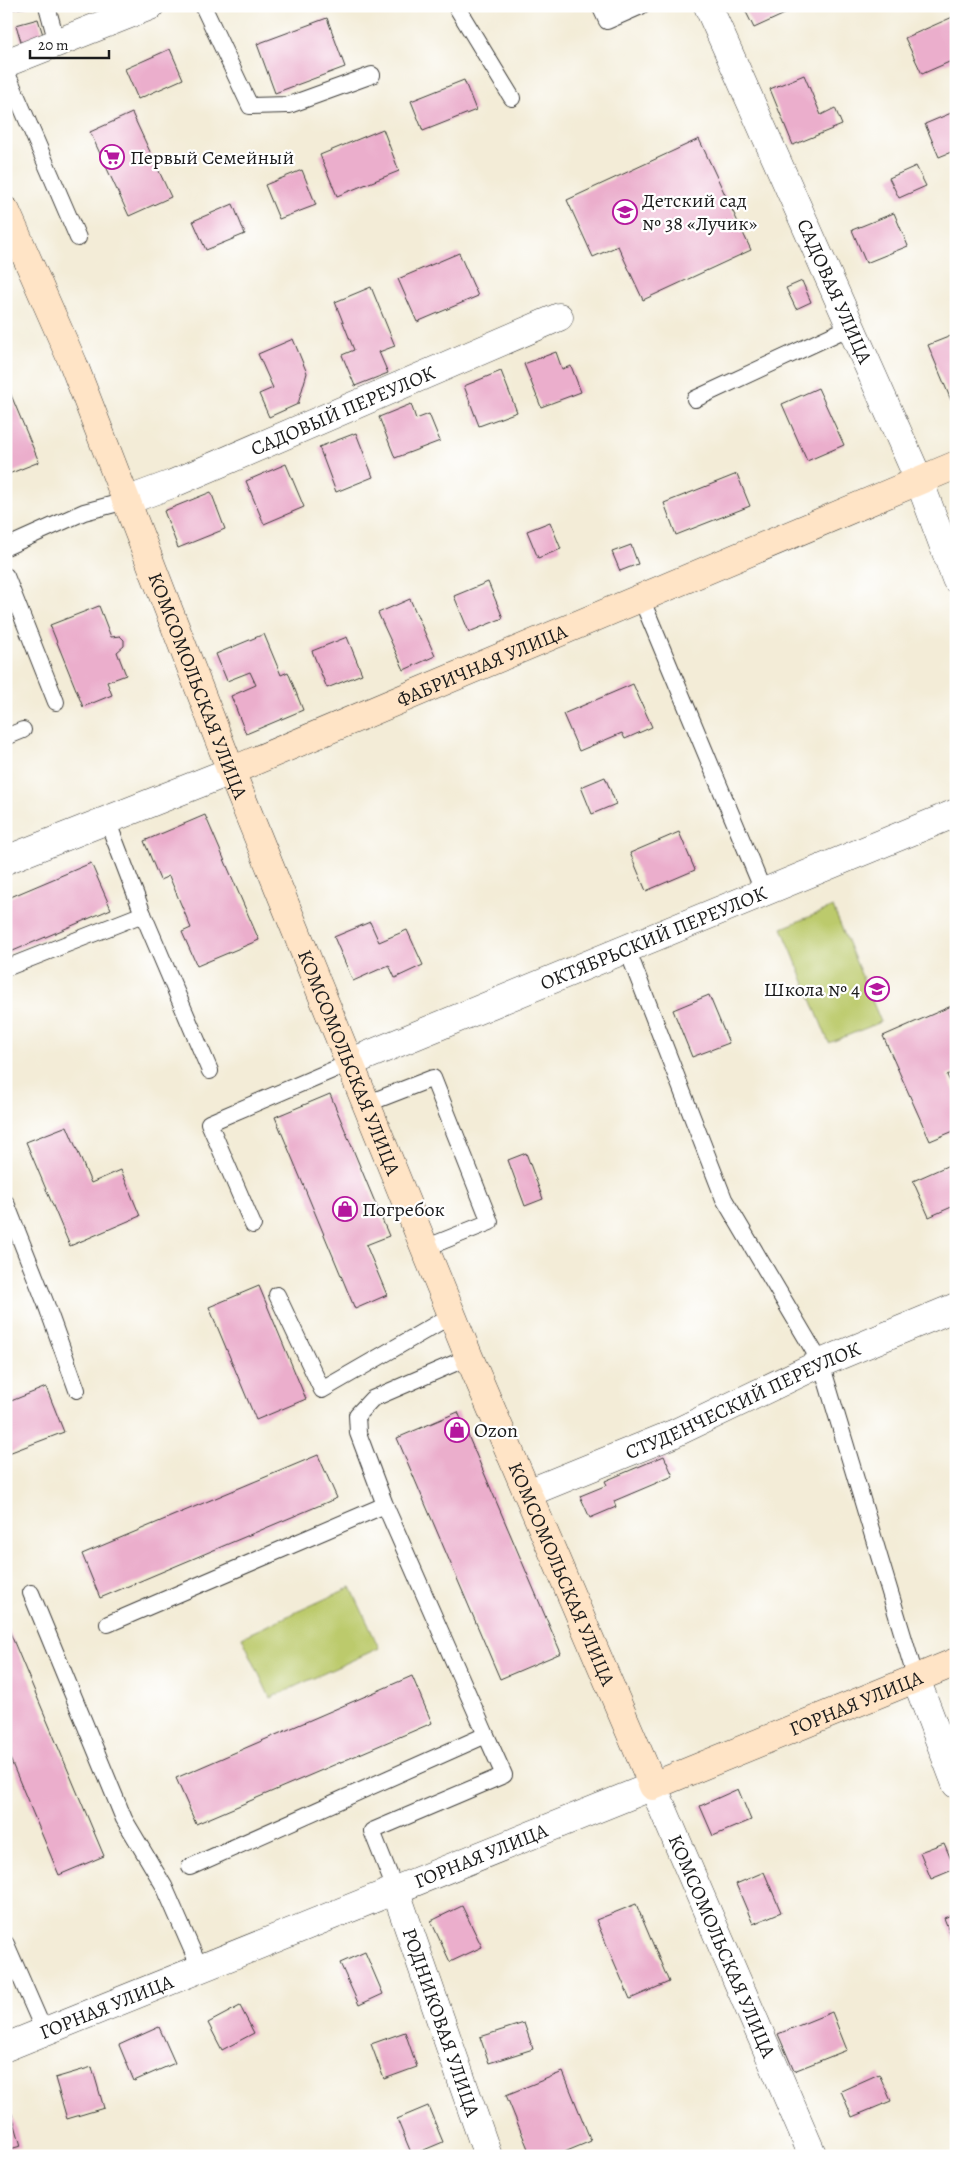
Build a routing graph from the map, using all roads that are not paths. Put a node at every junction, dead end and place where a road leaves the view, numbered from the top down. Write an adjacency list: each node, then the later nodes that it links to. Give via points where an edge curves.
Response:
1 (47, 6): 8 (lane)
2 (150, 6): 8 (street)
3 (203, 6): 11 (lane, via 250,106 288,105)
4 (456, 6): 12 (lane)
5 (600, 6): 6 (lane, via 607,21)
6 (642, 6)
7 (708, 6): 16 (street, САДОВАЯ УЛИЦА)
8 (57, 43): 9 (street)
9 (6, 63)
10 (6, 71): 14 (lane)
11 (372, 75)
12 (512, 98)
13 (6, 210): 20 (street, КОМСОМОЛЬСКАЯ УЛИЦА, via 73,363)
14 (78, 238)
15 (559, 317): 20 (street, САДОВЫЙ ПЕРЕУЛОК)
16 (850, 327): 17 (lane); 19 (street, САДОВАЯ УЛИЦА)
17 (695, 399)
18 (956, 465): 19 (street, ФАБРИЧНАЯ УЛИЦА)
19 (919, 480): 23 (street, САДОВАЯ УЛИЦА); 24 (street, ФАБРИЧНАЯ УЛИЦА)
20 (126, 501): 21 (lane, via 84,512); 28 (street, КОМСОМОЛЬСКАЯ УЛИЦА)
21 (6, 548)
22 (6, 576): 25 (lane)
23 (956, 579)
24 (641, 598): 28 (street, ФАБРИЧНАЯ УЛИЦА); 32 (lane)
25 (56, 702)
26 (23, 730): 27 (lane)
27 (6, 737)
28 (231, 771): 30 (street, ФАБРИЧНАЯ УЛИЦА); 36 (street, КОМСОМОЛЬСКАЯ УЛИЦА)
29 (956, 813): 32 (street, ОКТЯБРЬСКИЙ ПЕРЕУЛОК)
30 (106, 820): 31 (street, ФАБРИЧНАЯ УЛИЦА); 33 (lane)
31 (6, 860)
32 (764, 893): 34 (street, ОКТЯБРЬСКИЙ ПЕРЕУЛОК)
33 (142, 914): 35 (lane); 37 (lane)
34 (627, 949): 36 (street, ОКТЯБРЬСКИЙ ПЕРЕУЛОК); 46 (lane, via 724,1199)
35 (6, 968)
36 (350, 1063): 38 (street, КОМСОМОЛЬСКАЯ УЛИЦА); 40 (lane, via 209,1122)
37 (210, 1071)
38 (366, 1104): 41 (street, КОМСОМОЛЬСКАЯ УЛИЦА); 41 (lane, via 433,1078 490,1222)
39 (6, 1203): 47 (lane)
40 (253, 1225)
41 (425, 1248): 44 (street, КОМСОМОЛЬСКАЯ УЛИЦА)
42 (277, 1295): 44 (lane, via 322,1390)
43 (956, 1306): 46 (street, СТУДЕНЧЕСКИЙ ПЕРЕУЛОК)
44 (452, 1315): 45 (street, КОМСОМОЛЬСКАЯ УЛИЦА)
45 (469, 1357): 48 (street, КОМСОМОЛЬСКАЯ УЛИЦА); 49 (lane, via 372,1399 357,1414 358,1433)
46 (821, 1363): 48 (street, СТУДЕНЧЕСКИЙ ПЕРЕУЛОК, via 673,1434); 53 (lane)
47 (77, 1390)
48 (528, 1493): 56 (street, КОМСОМОЛЬСКАЯ УЛИЦА)
49 (384, 1505): 51 (lane); 54 (lane)
50 (31, 1593): 60 (lane, via 124,1819 164,1886)
51 (108, 1624)
52 (956, 1662): 53 (street, ГОРНАЯ УЛИЦА)
53 (916, 1679): 55 (street); 56 (street, ГОРНАЯ УЛИЦА)
54 (486, 1735): 57 (lane); 58 (lane, via 504,1775 372,1831)
55 (956, 1784)
56 (653, 1786): 58 (street, ГОРНАЯ УЛИЦА); 64 (street, КОМСОМОЛЬСКАЯ УЛИЦА)
57 (190, 1867)
58 (395, 1889): 60 (street, ГОРНАЯ УЛИЦА); 63 (street, РОДНИКОВАЯ УЛИЦА)
59 (8, 1954): 61 (lane)
60 (200, 1968): 61 (street, ГОРНАЯ УЛИЦА)
61 (44, 2031): 62 (street, ГОРНАЯ УЛИЦА)
62 (6, 2047)
63 (488, 2156)
64 (813, 2156)

